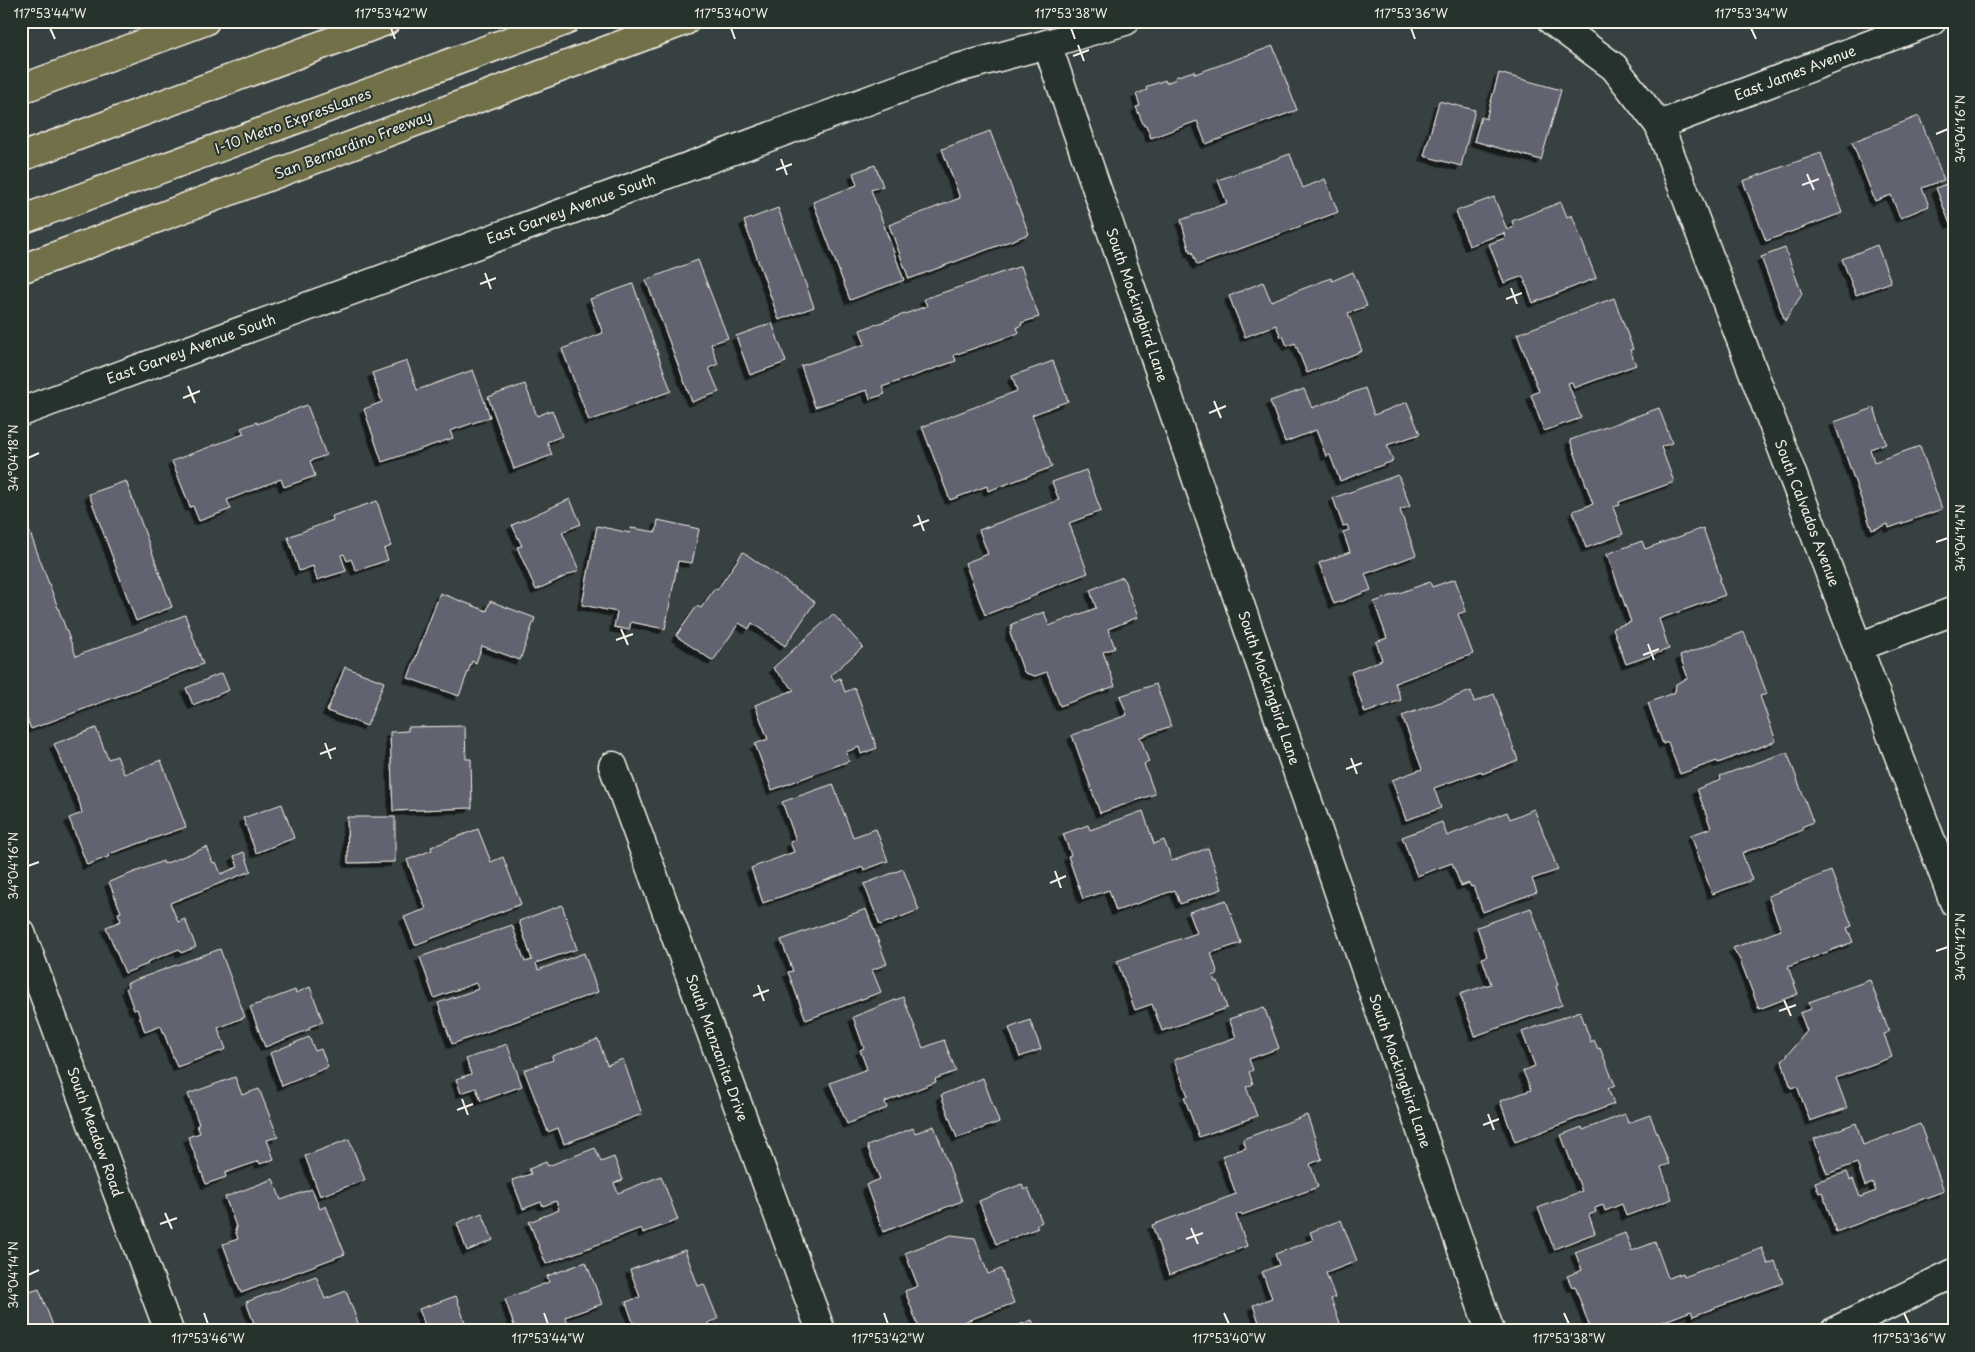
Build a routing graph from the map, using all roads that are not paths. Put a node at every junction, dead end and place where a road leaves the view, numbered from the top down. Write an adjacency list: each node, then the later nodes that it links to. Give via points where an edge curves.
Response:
1 (204, 21): 9 (highway)
2 (386, 21): 11 (highway)
3 (565, 21): 12 (highway, I-10 Metro ExpressLanes)
4 (685, 21): 13 (highway, San Bernardino Freeway)
5 (1125, 21): 8 (street, East Garvey Avenue South)
6 (1552, 21): 10 (street, via 1614,67)
7 (1932, 21): 10 (street, East James Avenue)
8 (1047, 44): 14 (street, East Garvey Avenue South, via 951,70); 23 (street, South Mockingbird Lane)
9 (21, 89)
10 (1659, 125): 16 (street, South Calvados Avenue)
11 (21, 157)
12 (21, 220)
13 (21, 269)
14 (21, 412)
15 (1954, 611): 16 (street)
16 (1858, 647): 18 (street, South Calvados Avenue)
17 (613, 766): 22 (street, South Manzanita Drive)
18 (1954, 902)
19 (21, 932): 21 (street, South Meadow Road)
20 (1954, 1272): 24 (street)
21 (169, 1331)
22 (822, 1331)
23 (1490, 1331)
24 (1835, 1331)

